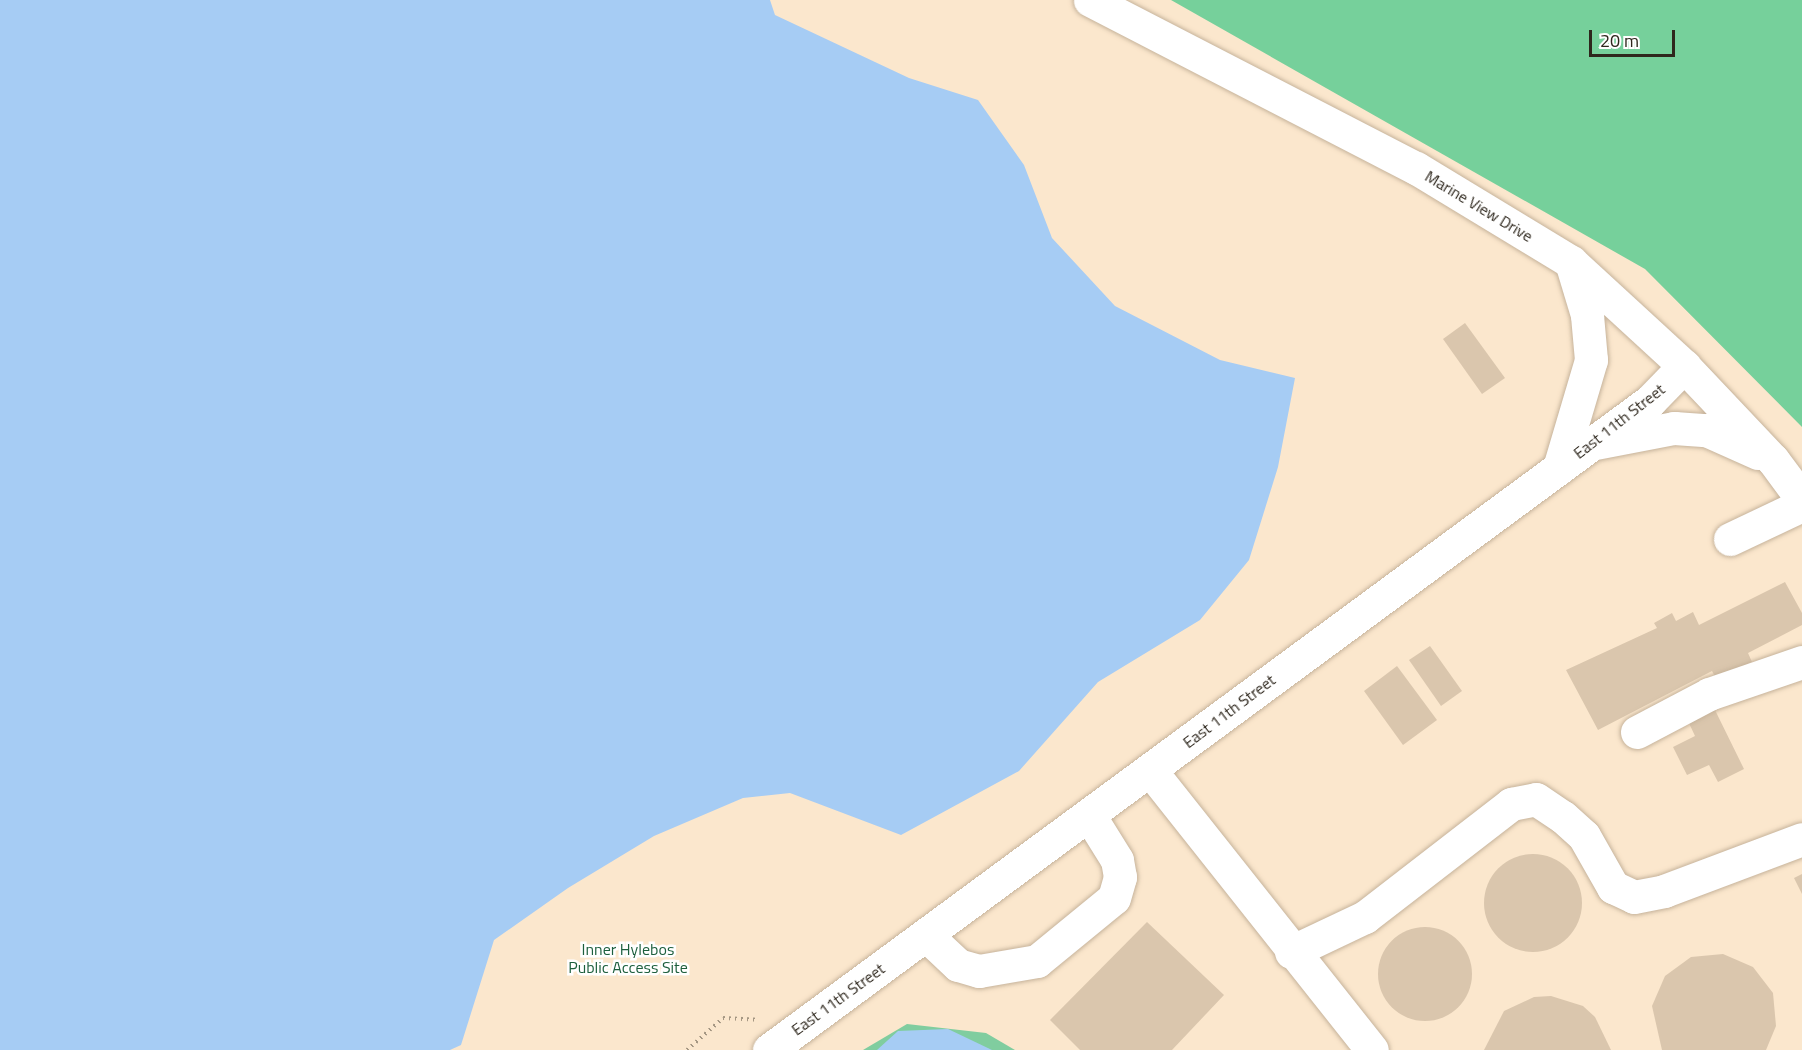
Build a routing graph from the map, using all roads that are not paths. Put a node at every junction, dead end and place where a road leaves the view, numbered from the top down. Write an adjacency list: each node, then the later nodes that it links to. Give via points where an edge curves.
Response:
1 (1090, 0): 2 (main road, Marine View Drive, via 1416,168)
2 (1571, 262): 3 (main road, Marine View Drive); 6 (main road, via 1587,315 1591,360)
3 (1684, 366): 4 (main road, East 11th Street, via 1650,400); 5 (main road, Marine View Drive)
4 (1590, 444): 5 (main road, via 1661,428 1706,430); 6 (main road, East 11th Street)
5 (1773, 460): 7 (main road, Marine View Drive)
6 (1558, 468): 12 (main road, East 11th Street)
7 (1802, 499)
8 (1802, 505): 9 (main road)
9 (1730, 539)
10 (1802, 662): 11 (main road, via 1709,694)
11 (1637, 732)
12 (1150, 770): 13 (main road, East 11th Street); 16 (main road)
13 (1089, 815): 15 (main road, East 11th Street); 15 (main road, via 1117,860 1120,877 1114,898 1037,961 979,972 958,965)
14 (1802, 839): 16 (main road, via 1664,891 1634,897 1613,886 1584,836 1563,817 1536,799 1511,804 1365,917)
15 (926, 935): 17 (main road, East 11th Street)
16 (1291, 952): 18 (main road)
17 (769, 1050)
18 (1372, 1050)

